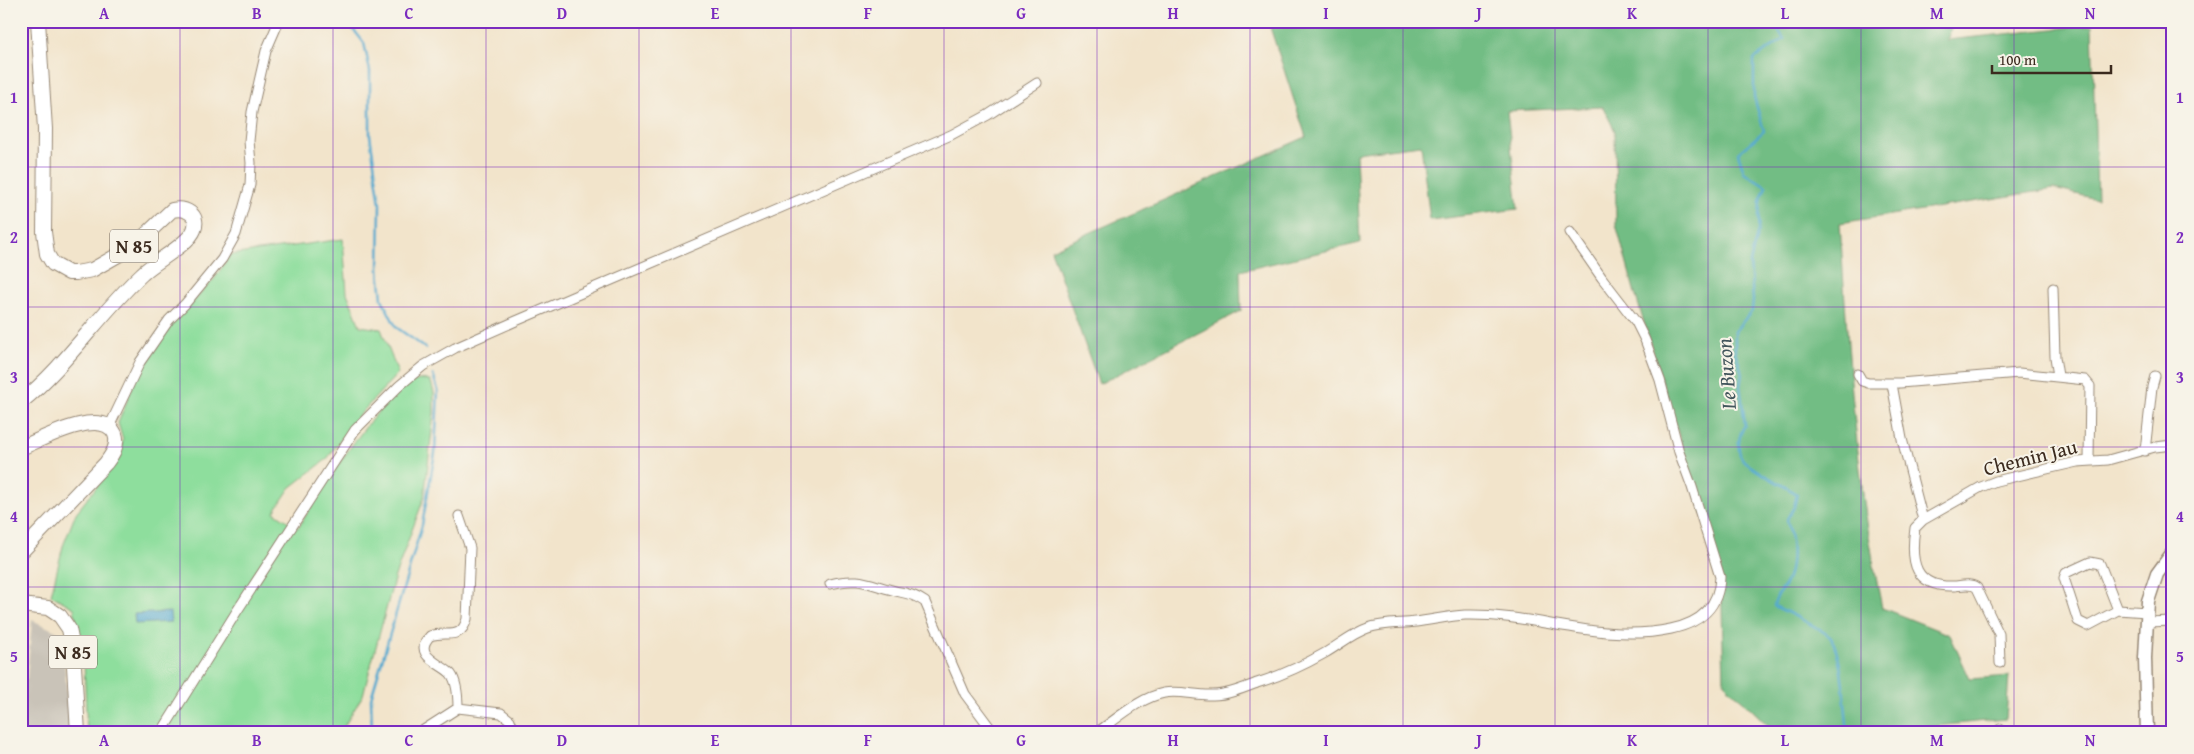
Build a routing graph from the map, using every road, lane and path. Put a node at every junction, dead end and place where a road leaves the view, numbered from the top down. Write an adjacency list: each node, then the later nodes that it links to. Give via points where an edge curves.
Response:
1 (38, 21): 10 (main road, N 85, via 45,129 44,240 53,264 69,273 92,270 134,246 172,210 188,211 196,222 187,239 143,273)
2 (279, 21): 11 (street, via 266,52 252,112 248,141 250,185 236,234 222,259 150,346)
3 (1037, 83): 28 (street, via 951,135 541,310 422,366 355,430)
4 (1570, 232): 32 (street, via 1636,322 1660,380 1720,577 1719,591 1708,610 1697,619 1671,629 1641,634 1596,633 1541,621 1465,615 1366,628 1280,676 1215,695 1163,693 1142,701)
5 (2053, 288): 7 (street)
6 (1858, 374): 9 (street, via 1868,384)
7 (2058, 376): 9 (street, via 2019,373); 15 (street, via 2085,380 2090,386)
8 (2155, 376): 14 (street)
9 (1892, 384): 17 (street)
10 (21, 402)
11 (109, 427): 13 (main road, via 99,423 82,424); 18 (main road, via 116,439 111,456)
12 (2173, 445): 14 (street, Chemin Jau)
13 (21, 448)
14 (2145, 451): 15 (street, Chemin Jau, via 2108,460)
15 (2089, 460): 17 (street, Chemin Jau, via 1996,480)
16 (459, 516): 26 (street, via 470,548 467,618 463,629 435,634 426,640 425,646 430,660 447,670 453,678)
17 (1923, 520): 25 (street, via 1915,528 1913,553 1916,569 1926,581 1937,585 1977,588 1999,634)
18 (21, 552)
19 (2173, 552): 23 (street, via 2151,586)
20 (830, 584): 31 (street, via 846,580 872,583 913,594 925,602 965,694)
21 (21, 605): 27 (main road, N 85, via 48,608 60,616 69,629)
22 (2118, 610): 22 (street, via 2100,564 2090,562 2066,573 2064,578 2078,621 2088,626); 23 (street)
23 (2147, 617): 24 (street); 33 (street)
24 (2173, 622)
25 (2000, 662)
26 (458, 708): 29 (street); 30 (street, via 502,713 510,720)
27 (78, 733)
28 (161, 733)
29 (419, 733)
30 (515, 733)
31 (994, 733)
32 (1096, 733)
33 (2147, 733)

